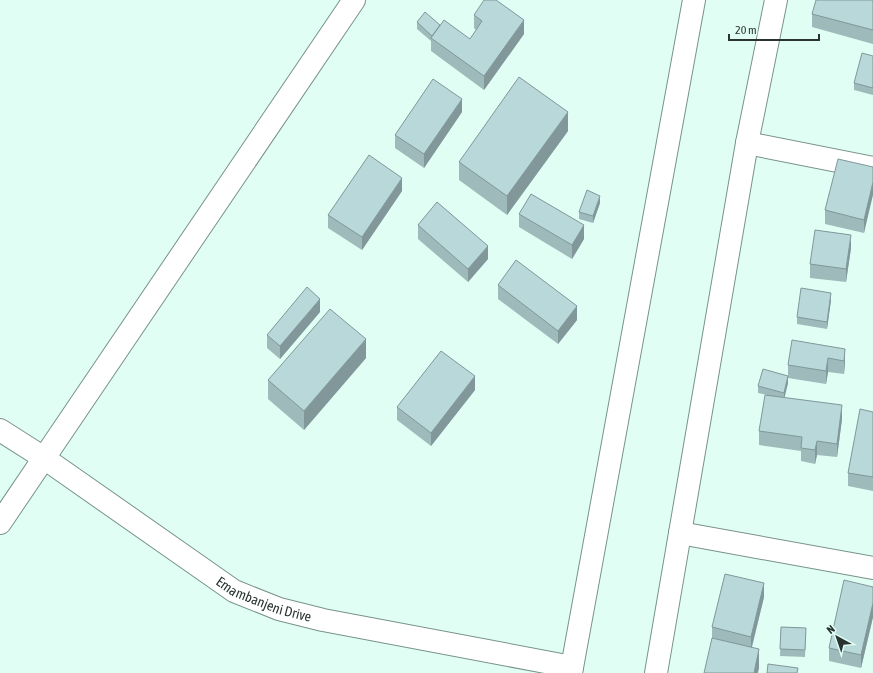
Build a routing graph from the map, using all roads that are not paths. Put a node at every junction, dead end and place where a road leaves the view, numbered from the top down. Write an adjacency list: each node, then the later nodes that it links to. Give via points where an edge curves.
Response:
1 (354, 0): 7 (street)
2 (694, 0): 11 (street)
3 (776, 0): 4 (street)
4 (747, 143): 5 (street); 9 (street)
5 (873, 168)
6 (0, 430): 7 (street, Emambanjeni Drive)
7 (44, 458): 8 (street); 11 (street, Emambanjeni Drive, via 234,591 279,609 323,620)
8 (0, 523)
9 (680, 533): 10 (street); 12 (street)
10 (873, 568)
11 (571, 670)
12 (656, 673)

